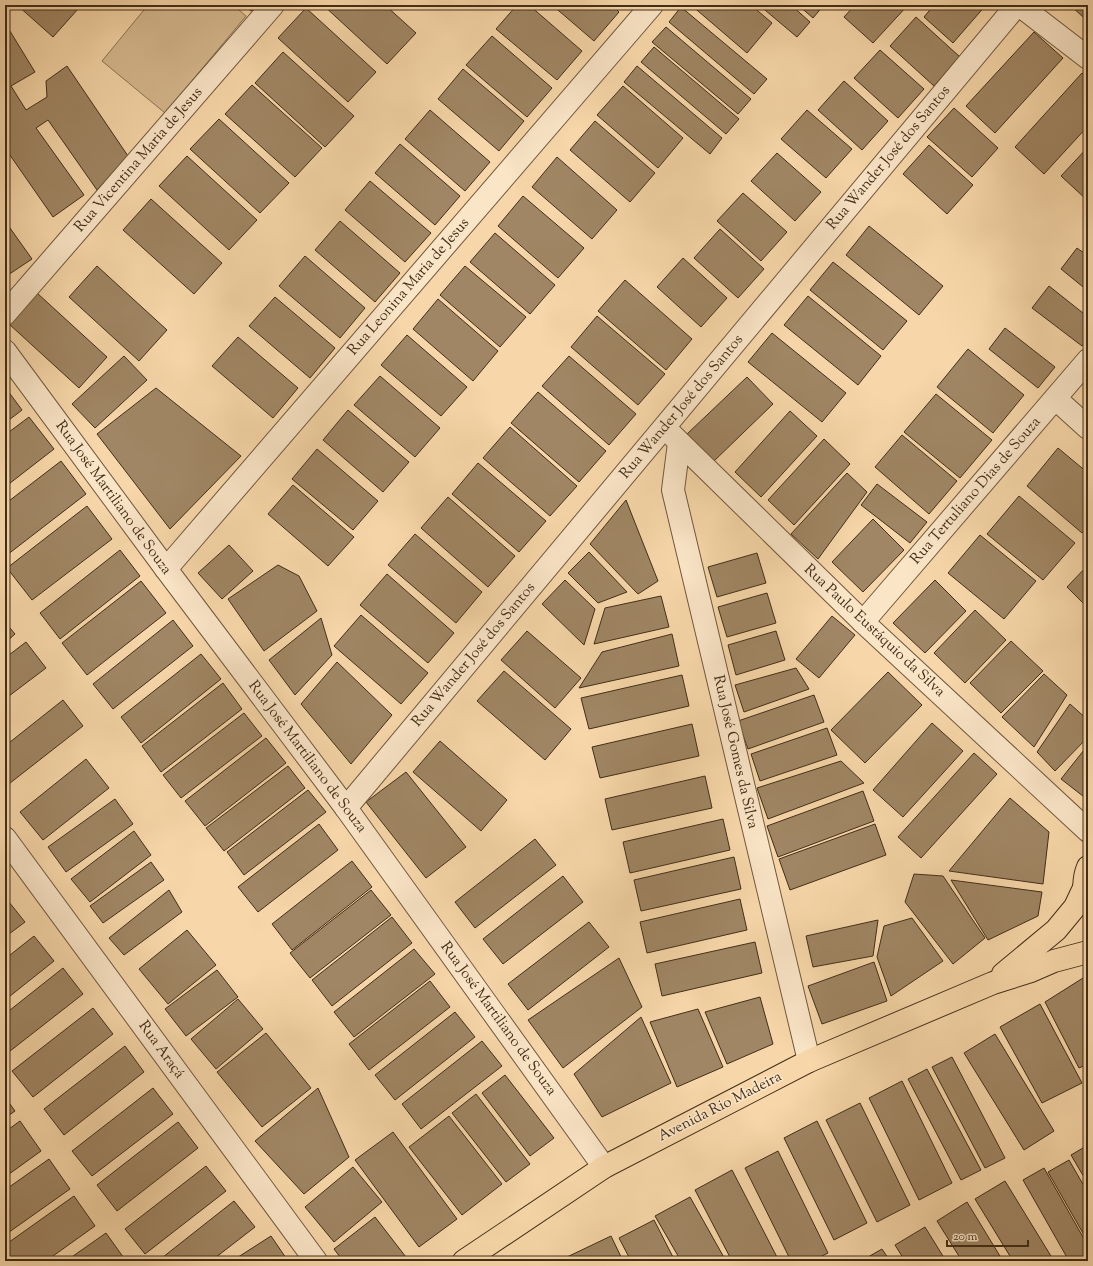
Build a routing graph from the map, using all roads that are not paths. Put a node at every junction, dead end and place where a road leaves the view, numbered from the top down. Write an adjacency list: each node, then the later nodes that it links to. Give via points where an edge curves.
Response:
1 (273, 5): 5 (street, Rua Vicentina Maria de Jesus)
2 (652, 5): 11 (street, Rua Leonina Maria de Jesus)
3 (1018, 5): 4 (street); 10 (street, Rua Wander José dos Santos)
4 (1088, 58)
5 (5, 314)
6 (5, 351): 11 (street, Rua José Martiliano de Souza)
7 (1088, 360): 8 (street, Rua Tertuliano Dias de Souza)
8 (1056, 398): 9 (street); 12 (street, Rua Tertuliano Dias de Souza)
9 (1088, 428)
10 (672, 435): 12 (street, Rua Paulo Eustáquio da Silva); 13 (street, Rua Wander José dos Santos); 20 (street, Rua José Gomes da Silva, via 672,490)
11 (166, 569): 13 (street, Rua José Martiliano de Souza)
12 (863, 622): 14 (street, Rua Paulo Eustáquio da Silva)
13 (346, 808): 21 (street, Rua José Martiliano de Souza)
14 (1088, 831)
15 (5, 838): 22 (street, Rua Araçá)
16 (1088, 867): 17 (main road, Avenida Rio Madeira)
17 (1086, 898): 19 (main road, Avenida Rio Madeira, via 1056,930)
18 (1088, 952): 19 (main road, Avenida Rio Madeira)
19 (993, 983): 20 (main road, Avenida Rio Madeira)
20 (809, 1061): 21 (main road, Avenida Rio Madeira)
21 (604, 1167): 23 (main road, Avenida Rio Madeira)
22 (316, 1261)
23 (464, 1261)

